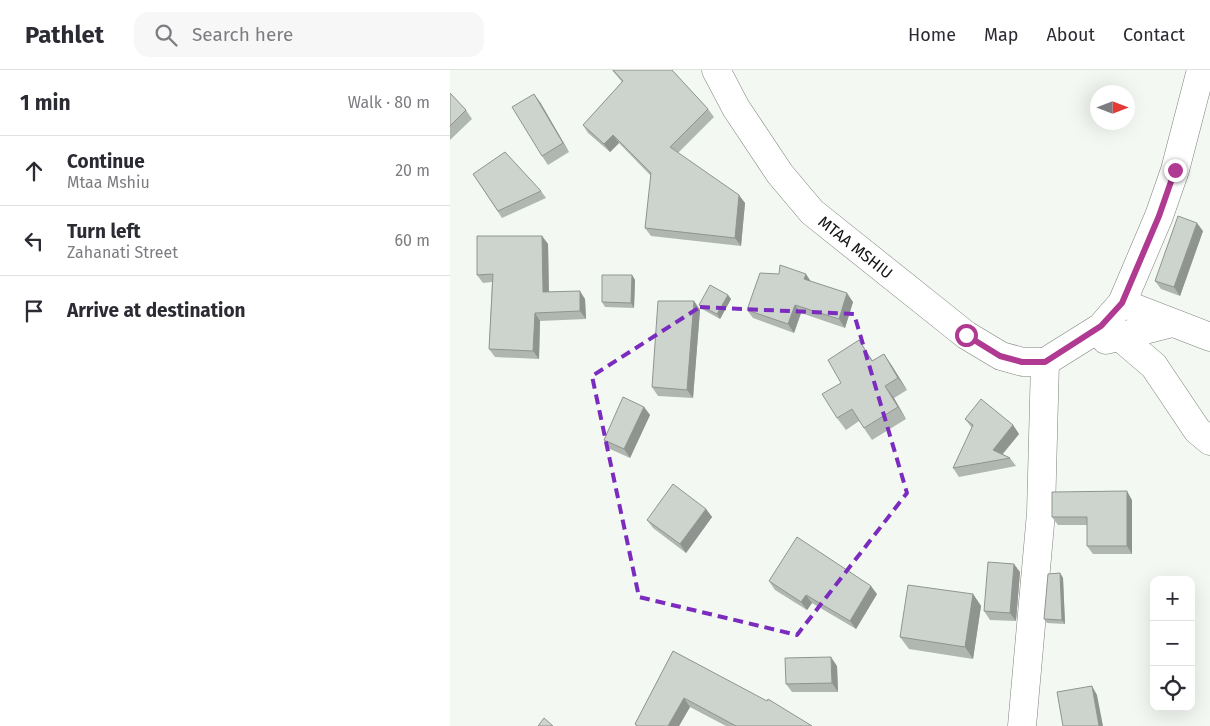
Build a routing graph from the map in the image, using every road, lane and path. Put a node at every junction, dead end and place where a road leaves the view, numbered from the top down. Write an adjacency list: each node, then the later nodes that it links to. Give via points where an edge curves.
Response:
1 (716, 70): 7 (street, MTAA MSHIU, via 736,108 780,174 812,212 966,335 1000,356 1022,362)
2 (1201, 70): 3 (street, via 1175,170)
3 (1122, 303): 4 (street); 7 (street, via 1101,326)
4 (1172, 323): 5 (street, MTAA MSHIU); 6 (street)
5 (1119, 336): 7 (street, MTAA MSHIU); 8 (street, via 1154,366 1197,430)
6 (1210, 337)
7 (1056, 356): 9 (street)
8 (1210, 441)
9 (1022, 726)

